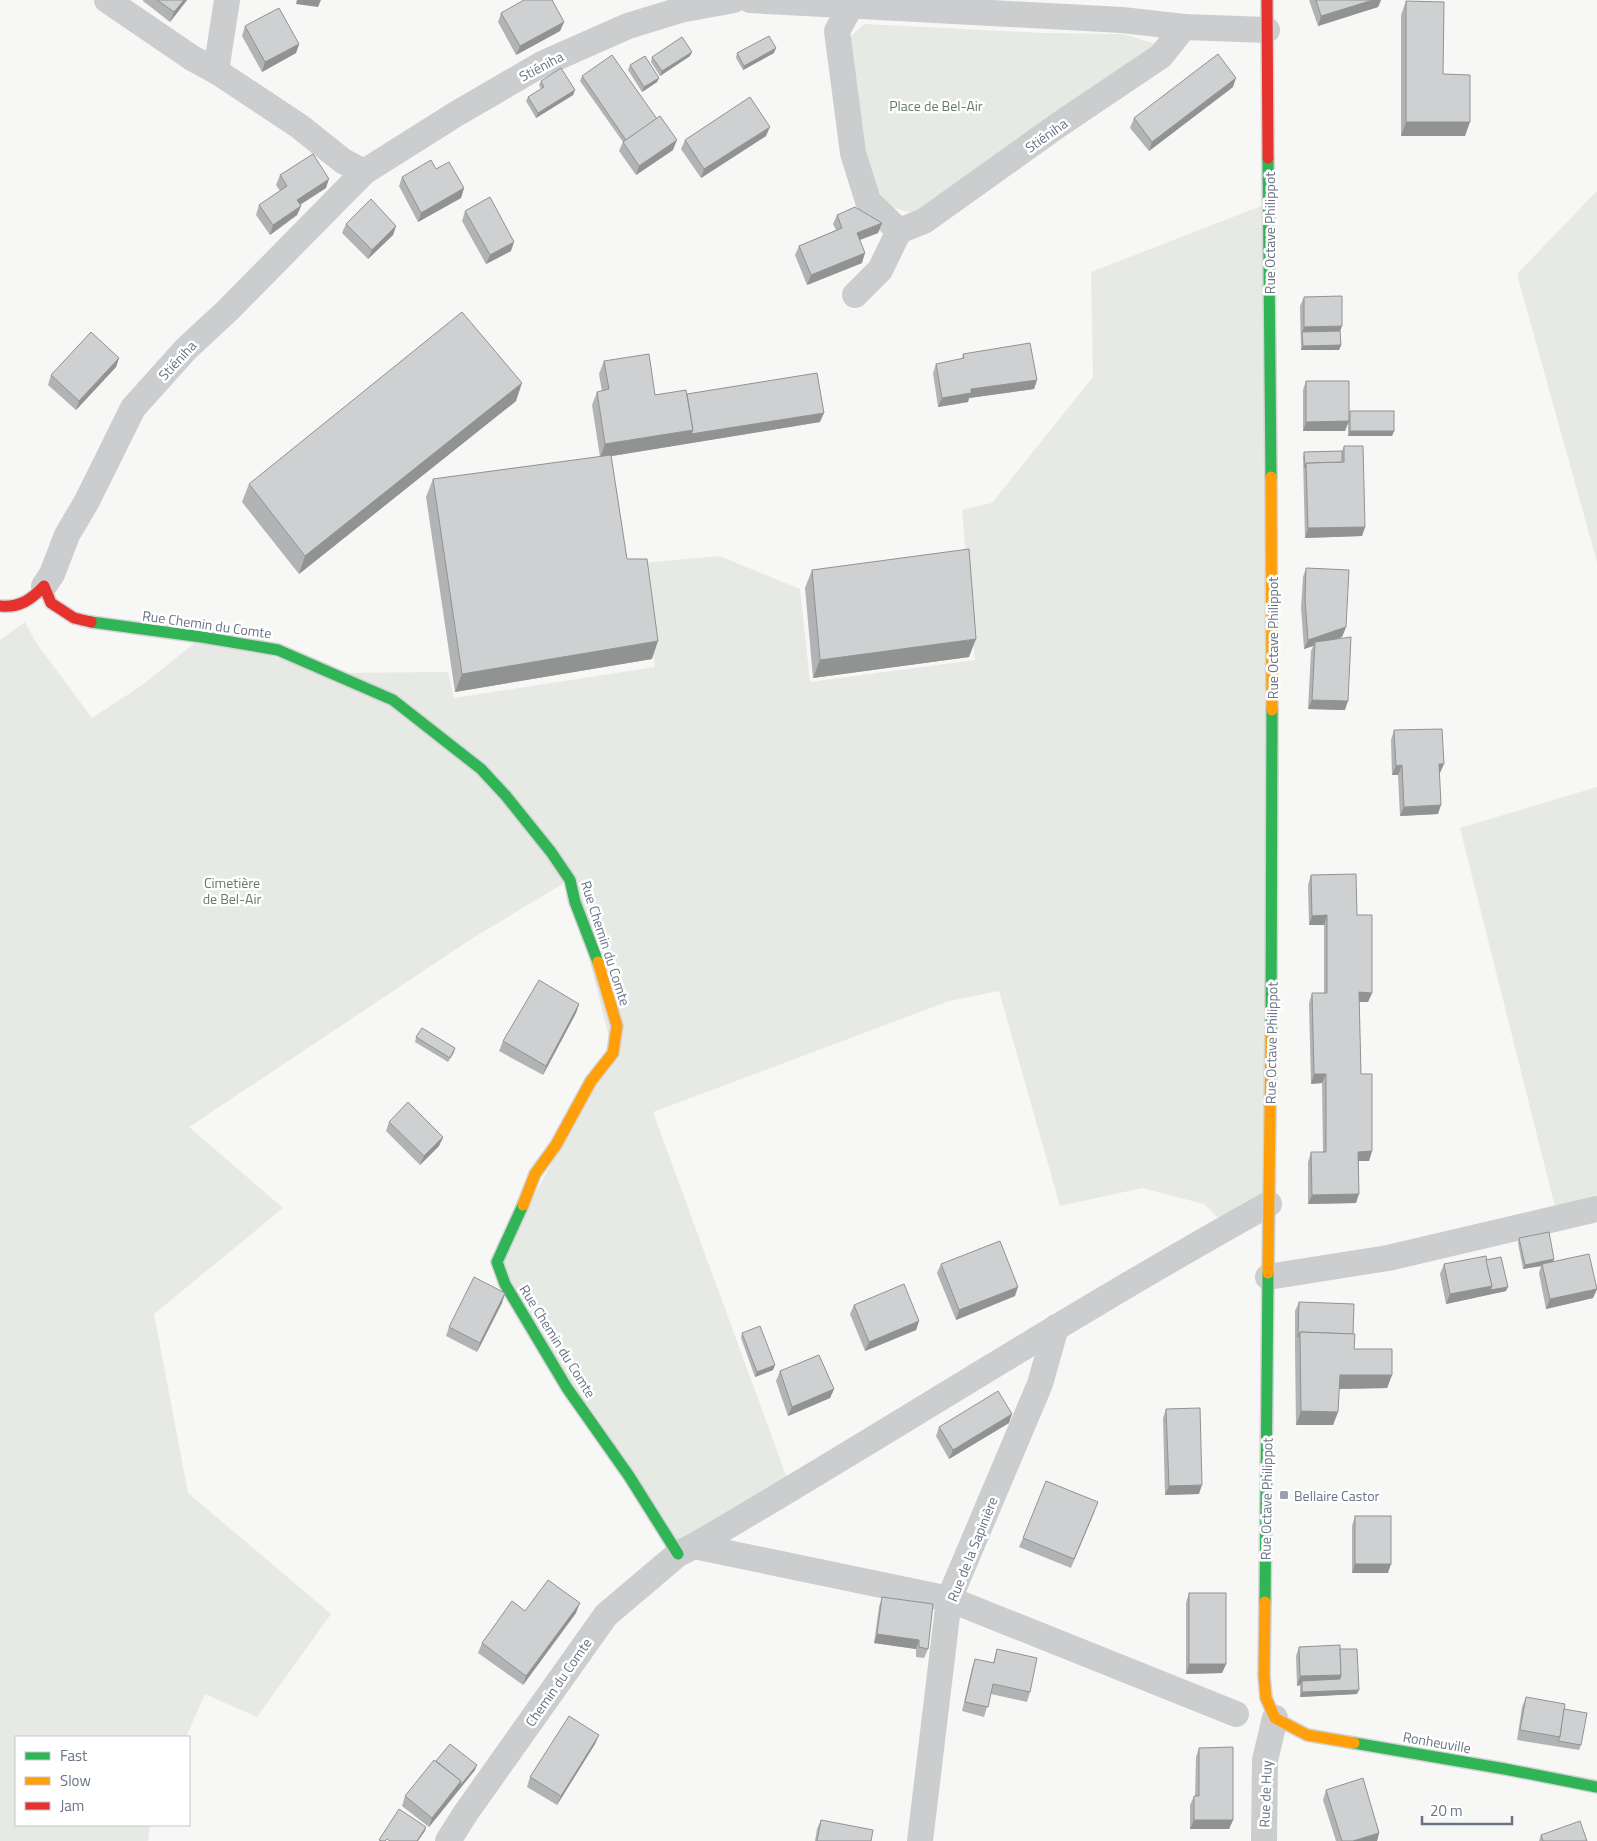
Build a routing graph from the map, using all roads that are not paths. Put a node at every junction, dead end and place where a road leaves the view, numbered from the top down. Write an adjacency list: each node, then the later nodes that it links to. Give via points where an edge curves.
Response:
1 (107, 0): 9 (street, via 192,58)
2 (227, 0): 9 (street)
3 (734, 0): 10 (street, Stiéniha, via 680,10 628,26 542,64)
4 (750, 0): 6 (street, via 816,4)
5 (1267, 0): 8 (street, Rue Octave Philippot)
6 (852, 2): 7 (street); 11 (street, via 838,32 854,153 868,201)
7 (1184, 27): 8 (street); 11 (street, Stiéniha, via 1161,56 924,221)
8 (1267, 30): 15 (street, Rue Octave Philippot, via 1273,806)
9 (216, 70): 10 (street, via 299,126 343,161)
10 (364, 172): 13 (street, Stiéniha, via 186,349 134,408)
11 (899, 231): 12 (street, via 880,270)
12 (854, 295)
13 (44, 586): 14 (street, via 28,602); 19 (street, Rue Chemin du Comte, via 51,603 74,618 102,625 278,650 392,700 481,769 506,796 570,880 617,1026 613,1053 591,1082 556,1145 535,1174 497,1262 505,1284 567,1388)
14 (0, 606)
15 (1269, 1204): 17 (street, Rue Octave Philippot); 18 (street, Chemin du Comte)
16 (1597, 1209): 17 (street, via 1388,1258)
17 (1268, 1277): 22 (street, Rue Octave Philippot, via 1264,1676 1266,1698)
18 (1056, 1327): 19 (street, Chemin du Comte); 20 (street, Rue de la Sapinière, via 1040,1384)
19 (686, 1550): 20 (street); 24 (street, Chemin du Comte, via 606,1615)
20 (949, 1599): 21 (street); 25 (street, Rue de la Sapinière)
21 (1236, 1714)
22 (1275, 1718): 23 (street, Ronheuville, via 1307,1735); 26 (street, Rue de Huy, via 1264,1760)
23 (1597, 1787)
24 (448, 1841)
25 (920, 1841)
26 (1264, 1841)

